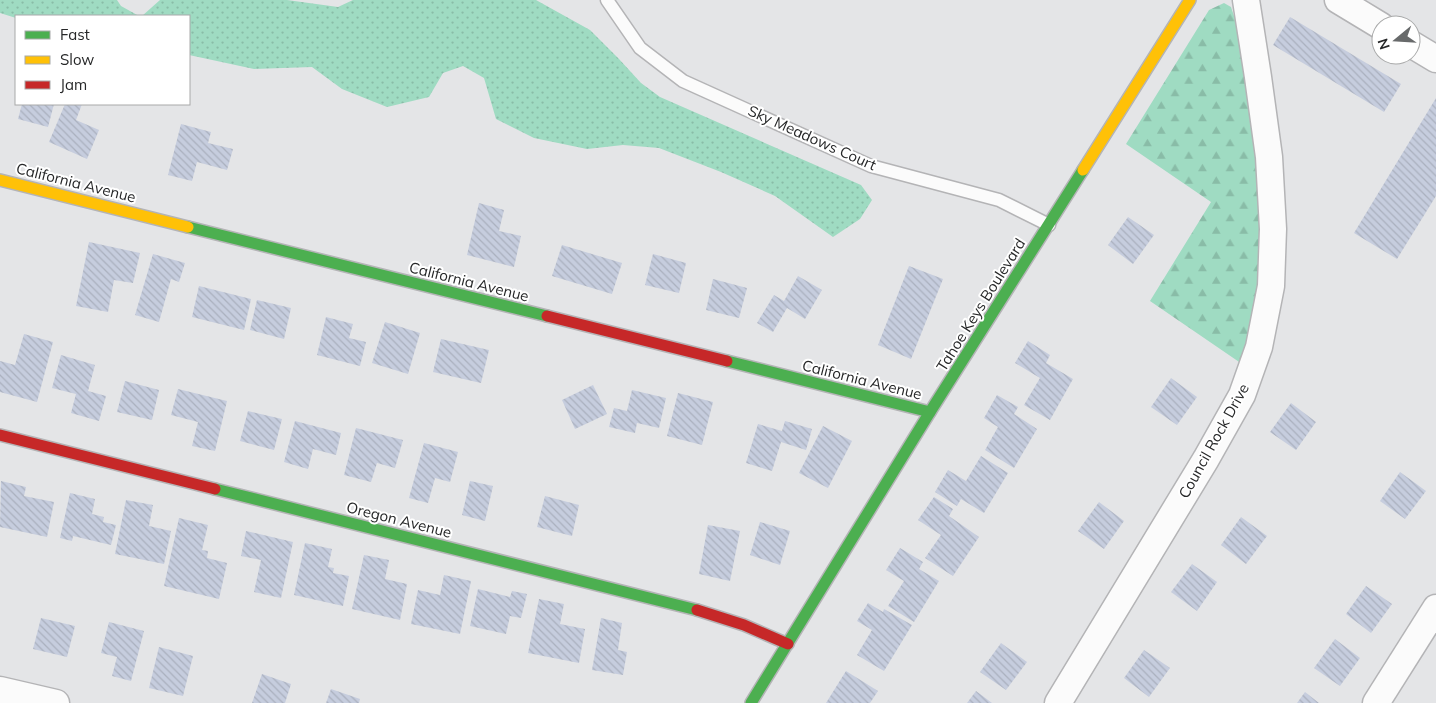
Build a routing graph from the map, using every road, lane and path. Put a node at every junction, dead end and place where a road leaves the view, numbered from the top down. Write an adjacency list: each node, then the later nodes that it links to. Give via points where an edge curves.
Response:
1 (607, 0): 9 (lane, Sky Meadows Court, via 640,48 683,81 871,166 999,200)
2 (1190, 0): 9 (street, Tahoe Keys Boulevard)
3 (1246, 0): 17 (street, Council Rock Drive, via 1269,156 1273,229 1271,286 1259,347 1242,395 1206,459)
4 (1338, 0): 5 (street)
5 (1371, 20)
6 (1421, 50): 7 (street)
7 (1436, 59)
8 (0, 180): 10 (street, California Avenue)
9 (1049, 225): 10 (street, Tahoe Keys Boulevard)
10 (930, 412): 13 (street, Tahoe Keys Boulevard)
11 (0, 435): 13 (street, Oregon Avenue, via 703,611)
12 (1436, 608): 18 (street)
13 (788, 644): 16 (street, Tahoe Keys Boulevard)
14 (0, 690): 15 (street)
15 (56, 703)
16 (752, 703)
17 (1058, 703)
18 (1376, 703)

